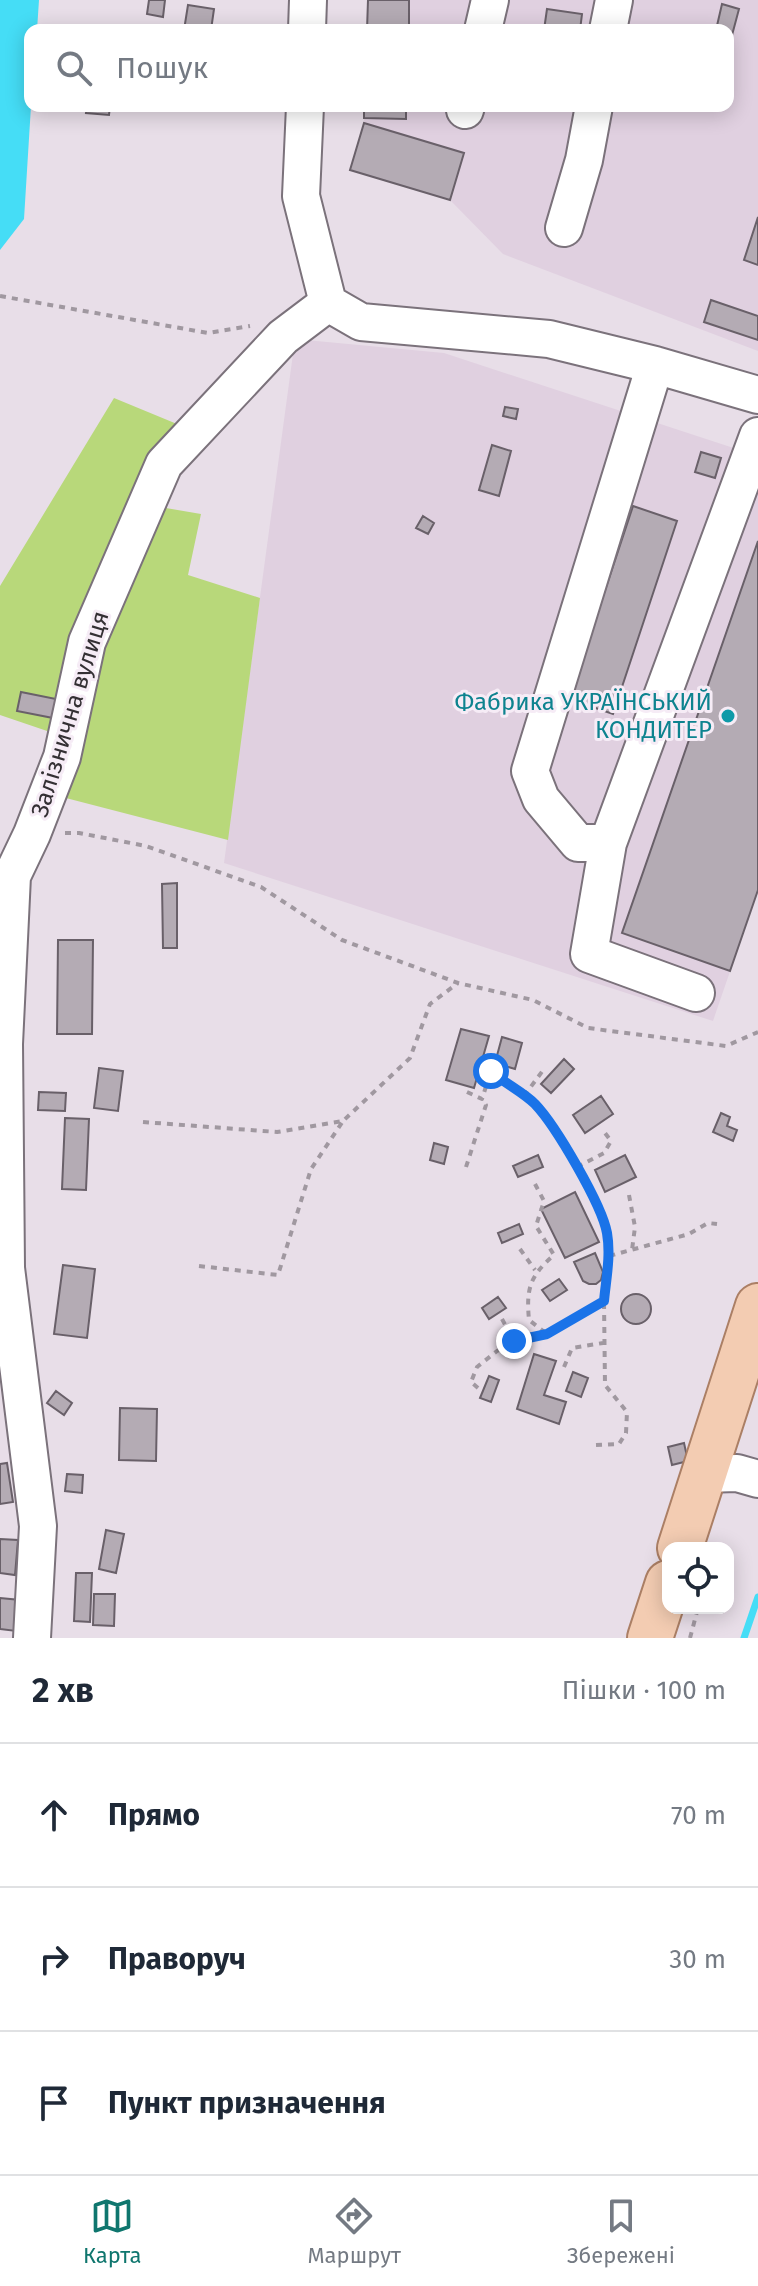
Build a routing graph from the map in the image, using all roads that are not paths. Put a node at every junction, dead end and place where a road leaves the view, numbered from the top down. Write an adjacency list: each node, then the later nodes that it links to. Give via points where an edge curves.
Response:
1 (308, 0): 4 (street)
2 (490, 0): 5 (street)
3 (614, 0): 6 (street)
4 (307, 24)
5 (484, 24)
6 (609, 24)
7 (305, 112): 10 (street, via 301,196)
8 (593, 112): 9 (street)
9 (564, 228)
10 (328, 303): 11 (street, via 361,322 549,339); 21 (street, Залізнична вулиця, via 283,337 164,464 87,642 62,757 12,876 4,1059 6,1268 38,1526)
11 (655, 365): 12 (street); 14 (street, via 530,771 541,799 578,843)
12 (758, 395)
13 (758, 436): 14 (street)
14 (608, 843): 15 (street, via 589,954)
15 (696, 993)
16 (758, 1306): 17 (main road)
17 (704, 1474): 18 (street, via 737,1473); 19 (main road)
18 (758, 1479)
19 (682, 1542)
20 (662, 1601): 22 (main road)
21 (32, 1638)
22 (650, 1638)

